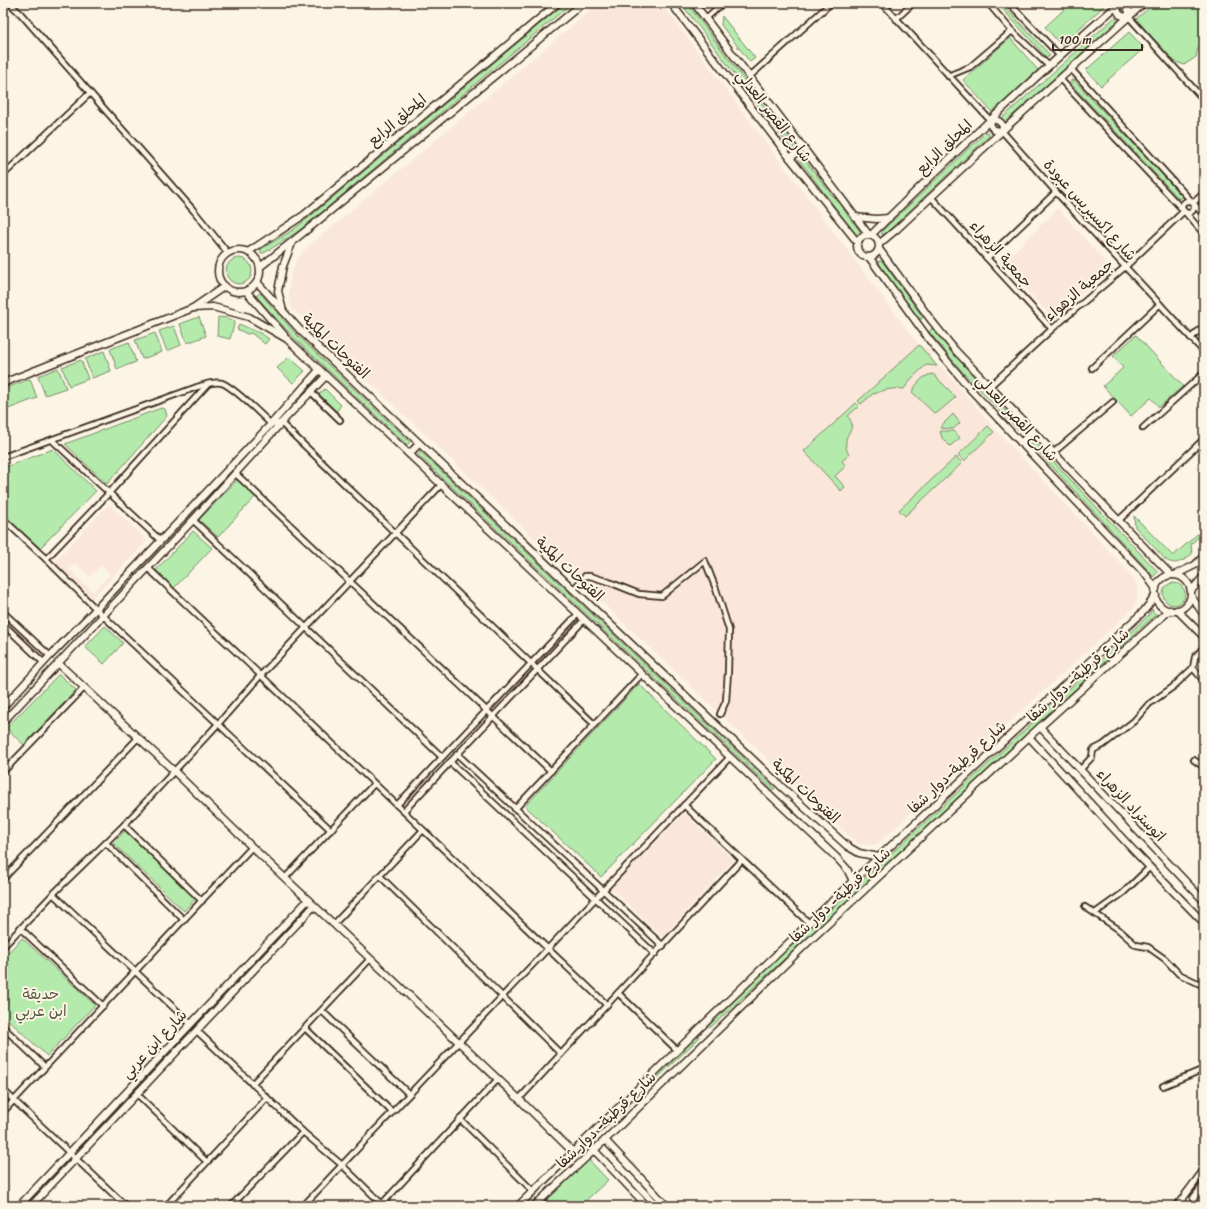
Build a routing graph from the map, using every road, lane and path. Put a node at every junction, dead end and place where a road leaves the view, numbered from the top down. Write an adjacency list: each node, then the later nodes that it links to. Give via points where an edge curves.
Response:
1 (9, 3): 24 (street)
2 (558, 3): 44 (street, المحلق الرابع, via 304,215)
3 (583, 3): 41 (street)
4 (671, 3): 29 (street, شارع القصر العدلي)
5 (694, 3): 15 (street, شارع القصر العدلي)
6 (723, 3): 15 (street)
7 (831, 3): 22 (street)
8 (882, 3): 16 (street, المحلق الرابع)
9 (913, 3): 16 (street)
10 (988, 3): 17 (street)
11 (1009, 3): 18 (street)
12 (1144, 3): 14 (street)
13 (1118, 4): 14 (street, via 1126,6); 18 (street)
14 (1128, 16): 20 (street); 25 (street)
15 (705, 19): 22 (street, شارع القصر العدلي)
16 (896, 19): 21 (street, المحلق الرابع)
17 (1012, 30): 19 (street); 21 (street, via 970,67)
18 (1060, 56): 19 (street)
19 (1049, 66): 26 (street)
20 (1071, 69): 23 (street); 34 (street)
21 (948, 76): 26 (street, المحلق الرابع)
22 (750, 77): 28 (street, شارع القصر العدلي)
23 (1060, 79): 27 (street); 35 (street)
24 (90, 93): 30 (street); 45 (street)
25 (1204, 100)
26 (990, 120): 27 (street, via 994,130); 38 (street, المحلق الرابع)
27 (1002, 131): 31 (street, شارع اكسبريس عبودة); 33 (street, المحلق الرابع)
28 (803, 148): 29 (street); 37 (street, شارع القصر العدلي)
29 (790, 158): 42 (street, شارع القصر العدلي)
30 (3, 175)
31 (1056, 192): 47 (street); 48 (street, شارع اكسبريس عبودة)
32 (1204, 193): 34 (street)
33 (931, 197): 43 (street, المحلق الرابع); 47 (street, جمعية الزهراء)
34 (1193, 203): 35 (street, via 1193,210); 35 (street, via 1184,202); 36 (street)
35 (1184, 211): 39 (street); 48 (street, جمعية الزهواء)
36 (1204, 215)
37 (855, 217): 38 (street); 40 (street, شارع القصر العدلي)
38 (889, 218): 40 (street, المحلق الرابع)
39 (1204, 234)
40 (870, 235): 42 (street, via 863,236); 43 (street, via 877,239)
41 (292, 242): 49 (street); 55 (street, via 283,266 278,292)
42 (858, 243): 46 (street, via 860,253)
43 (879, 246): 46 (street, via 875,255); 56 (street, شارع القصر العدلي)
44 (248, 252): 45 (street, via 237,250); 49 (street, via 254,256)
45 (228, 253): 51 (street, via 218,266 218,275)
46 (868, 257): 58 (street, شارع القصر العدلي)
47 (987, 258): 59 (street, جمعية الزهراء)
48 (1125, 266): 53 (street, شارع اكسبريس عبودة); 59 (street, جمعية الزهواء)
49 (260, 267): 50 (street)
50 (257, 282): 52 (street); 55 (street, الفتوحات المكية)
51 (225, 286): 52 (street, via 234,292); 54 (street)
52 (246, 291): 61 (street)
53 (1160, 304): 60 (street, شارع اكسبريس عبودة); 63 (street)
54 (193, 308): 61 (street, via 213,307 249,317); 67 (street)
55 (284, 312): 80 (street, الفتوحات المكية)
56 (931, 320): 58 (street); 69 (street, شارع القصر العدلي, via 955,350)
57 (1204, 326): 60 (street)
58 (921, 328): 79 (street, شارع القصر العدلي, via 972,391)
59 (1052, 329): 69 (street, جمعية الزهواء)
60 (1191, 338): 62 (street, شارع اكسبريس عبودة)
61 (287, 339): 64 (street)
62 (1204, 352)
63 (1092, 368)
64 (319, 370): 66 (street); 74 (street)
65 (1204, 373): 75 (street)
66 (326, 376): 70 (street); 82 (street)
67 (3, 383)
68 (209, 383): 74 (street, via 220,383 232,388); 78 (street); 86 (street)
69 (990, 386): 76 (street, شارع القصر العدلي)
70 (310, 392): 72 (street); 73 (street)
71 (1113, 402): 81 (street, شارع القصر العدلي)
72 (340, 420)
73 (281, 423): 74 (street); 84 (street); 90 (street)
74 (271, 424): 91 (street)
75 (1143, 428)
76 (1032, 431): 79 (street); 81 (street, شارع القصر العدلي)
77 (1204, 439): 89 (street)
78 (52, 440): 83 (street); 86 (street)
79 (1021, 443): 99 (street, شارع القصر العدلي, via 1146,575)
80 (419, 444): 82 (street); 98 (street, الفتوحات المكية)
81 (1054, 453): 89 (street, شارع القصر العدلي)
82 (409, 454): 85 (street)
83 (3, 457)
84 (236, 474): 88 (street); 97 (street)
85 (441, 484): 90 (street); 105 (street)
86 (110, 492): 91 (street); 93 (street)
87 (3, 519): 93 (street)
88 (193, 520): 94 (street); 110 (street)
89 (1118, 521): 95 (street, شارع القصر العدلي)
90 (395, 533): 97 (street); 116 (street)
91 (160, 540): 101 (street)
92 (1204, 556): 95 (street, via 1194,565)
93 (46, 559): 101 (street)
94 (148, 568): 106 (street); 120 (street)
95 (1173, 575): 99 (street, via 1161,580); 100 (street, via 1186,580)
96 (1204, 576): 100 (street)
97 (349, 581): 110 (street); 124 (street)
98 (573, 590): 125 (street, via 585,576 590,576 639,594 662,596 706,561 729,630 726,701); 144 (street, الفتوحات المكية)
99 (1156, 592): 102 (street, via 1160,605); 155 (street, شارع قرطبة-دوار شفا, via 1144,611)
100 (1191, 593): 103 (street, via 1189,602 1184,608); 107 (street)
101 (96, 609): 106 (street); 113 (street)
102 (1170, 610): 103 (street); 130 (street, شارع قرطبة- دوار شفا)
103 (1177, 610): 111 (street)
104 (3, 612): 113 (street)
105 (578, 614): 108 (street); 116 (street)
106 (103, 615): 115 (street); 128 (street)
107 (1204, 615)
108 (584, 620): 118 (street); 119 (street)
109 (3, 624): 114 (street)
110 (306, 628): 120 (street); 134 (street)
111 (1204, 637)
112 (1204, 647): 117 (street, via 1195,657)
113 (50, 656): 114 (street)
114 (44, 663): 123 (street)
115 (58, 663): 122 (street); 127 (street)
116 (531, 663): 118 (street); 124 (street)
117 (1193, 668): 121 (street); 139 (street, via 1173,687 1149,704 1134,721 1093,750 1092,758)
118 (538, 670): 126 (street); 129 (street)
119 (642, 674): 129 (street); 135 (street)
120 (260, 676): 128 (street); 143 (street)
121 (1204, 681)
122 (84, 688): 132 (street); 142 (street)
123 (3, 706)
124 (487, 710): 126 (street); 134 (street)
125 (720, 714)
126 (493, 716): 133 (street); 141 (street)
127 (3, 722)
128 (218, 724): 140 (street); 151 (street)
129 (594, 724): 141 (street)
130 (1040, 727): 131 (street, شارع قرطبة- دوار شفا); 139 (street, اتوستراد الزهراء)
131 (1029, 737): 157 (street, اتوستراد الزهراء); 179 (street, شارع قرطبة- دوار شفا)
132 (138, 738): 140 (street); 160 (street)
133 (458, 754): 137 (street); 148 (street)
134 (442, 757): 146 (street)
135 (730, 757): 145 (street); 147 (street)
136 (1194, 760): 138 (street, via 1201,765)
137 (450, 762): 149 (street); 164 (street)
138 (1204, 763)
139 (1080, 770): 167 (street, اتوستراد الزهراء)
140 (174, 771): 150 (street); 154 (street)
141 (551, 771): 148 (street)
142 (3, 772)
143 (374, 784): 146 (street); 151 (street)
144 (784, 789): 145 (street); 155 (street, الفتوحات المكية, via 847,846 859,853)
145 (775, 800): 161 (street, via 841,861)
146 (397, 805): 149 (street)
147 (684, 805): 156 (street); 162 (street)
148 (515, 809): 162 (street)
149 (404, 811): 152 (street)
150 (124, 825): 153 (street); 165 (street)
151 (331, 830): 159 (street)
152 (423, 830): 158 (street); 180 (street)
153 (106, 843): 163 (street); 171 (street)
154 (252, 847): 159 (street); 165 (street)
155 (879, 857): 161 (street, شارع قرطبة-دوار شفا)
156 (742, 860): 174 (street); 177 (street)
157 (1150, 867): 170 (street, via 1123,893); 172 (street, اتوستراد الزهراء)
158 (380, 876): 173 (street); 188 (street)
159 (285, 878): 166 (street)
160 (3, 879)
161 (853, 882): 174 (street, شارع قرطبة-دوار شفا)
162 (603, 890): 164 (street); 177 (street)
163 (53, 894): 175 (street); 183 (street)
164 (596, 898): 180 (street); 181 (street)
165 (202, 900): 171 (street)
166 (308, 900): 168 (street); 184 (street, شارع ابن عربي)
167 (1204, 901)
168 (314, 906): 173 (street); 186 (street)
169 (1085, 907): 170 (street)
170 (1095, 913): 185 (street, via 1136,946 1148,947 1166,959 1179,974)
171 (184, 920): 183 (street)
172 (1204, 923)
173 (334, 924): 182 (street)
174 (809, 924): 176 (street, شارع قرطبة-دوار شفا)
175 (20, 928): 178 (street); 190 (street)
176 (794, 938): 179 (street); 195 (street, شارع قرطبة-دوار شفا)
177 (663, 946): 181 (street)
178 (3, 947)
179 (803, 947): 197 (street, شارع قرطبة- دوار شفا)
180 (548, 948): 188 (street); 189 (street)
181 (655, 954): 187 (street)
182 (370, 959): 191 (street); 198 (street)
183 (135, 972): 190 (street); 192 (street)
184 (228, 985): 186 (street); 192 (street, شارع ابن عربي)
185 (1204, 986)
186 (234, 991): 196 (street)
187 (618, 993): 189 (street); 199 (street)
188 (502, 996): 198 (street); 200 (street)
189 (607, 1005): 200 (street)
190 (103, 1006): 201 (street)
191 (322, 1011): 194 (street); 208 (street)
192 (191, 1024): 218 (street, شارع ابن عربي)
193 (3, 1027): 201 (street)
194 (305, 1028): 204 (street); 213 (street)
195 (699, 1029): 197 (street); 199 (street, شارع قرطبة-دوار شفا)
196 (197, 1031): 204 (street); 207 (street)
197 (708, 1039): 216 (street, شارع قرطبة- دوار شفا)
198 (458, 1042): 203 (street); 208 (street)
199 (677, 1050): 219 (street, شارع قرطبة-دوار شفا)
200 (561, 1054): 210 (street)
201 (45, 1067): 211 (street)
202 (1204, 1069): 205 (street)
203 (498, 1079): 210 (street); 214 (street)
204 (252, 1084): 209 (street)
205 (1163, 1086)
206 (3, 1090): 211 (street)
207 (137, 1094): 220 (street); 221 (street)
208 (409, 1094): 213 (street)
209 (267, 1098): 215 (street); 221 (street)
210 (519, 1099): 219 (street)
211 (14, 1100): 212 (street); 218 (street)
212 (3, 1112)
213 (392, 1112): 222 (street)
214 (460, 1119): 225 (street); 227 (street)
215 (303, 1132): 222 (street); 233 (street)
216 (605, 1140): 217 (street, شارع قرطبة- دوار شفا); 237 (street)
217 (594, 1150): 228 (street, شارع قرطبة- دوار شفا); 236 (street)
218 (69, 1152): 220 (street); 229 (street, شارع ابن عربي)
219 (573, 1152): 225 (street, شارع قرطبة-دوار شفا)
220 (76, 1159): 230 (street); 231 (street)
221 (207, 1162): 232 (street)
222 (342, 1165): 227 (street); 234 (street)
223 (1204, 1170): 238 (street)
224 (1204, 1185): 226 (street)
225 (533, 1191): 235 (street, شارع قرطبة-دوار شفا)
226 (1194, 1198)
227 (381, 1205)
228 (537, 1205)
229 (19, 1206)
230 (31, 1206)
231 (126, 1206)
232 (166, 1206)
233 (231, 1206)
234 (303, 1206)
235 (518, 1206)
236 (648, 1206)
237 (668, 1206)
238 (1177, 1206)

